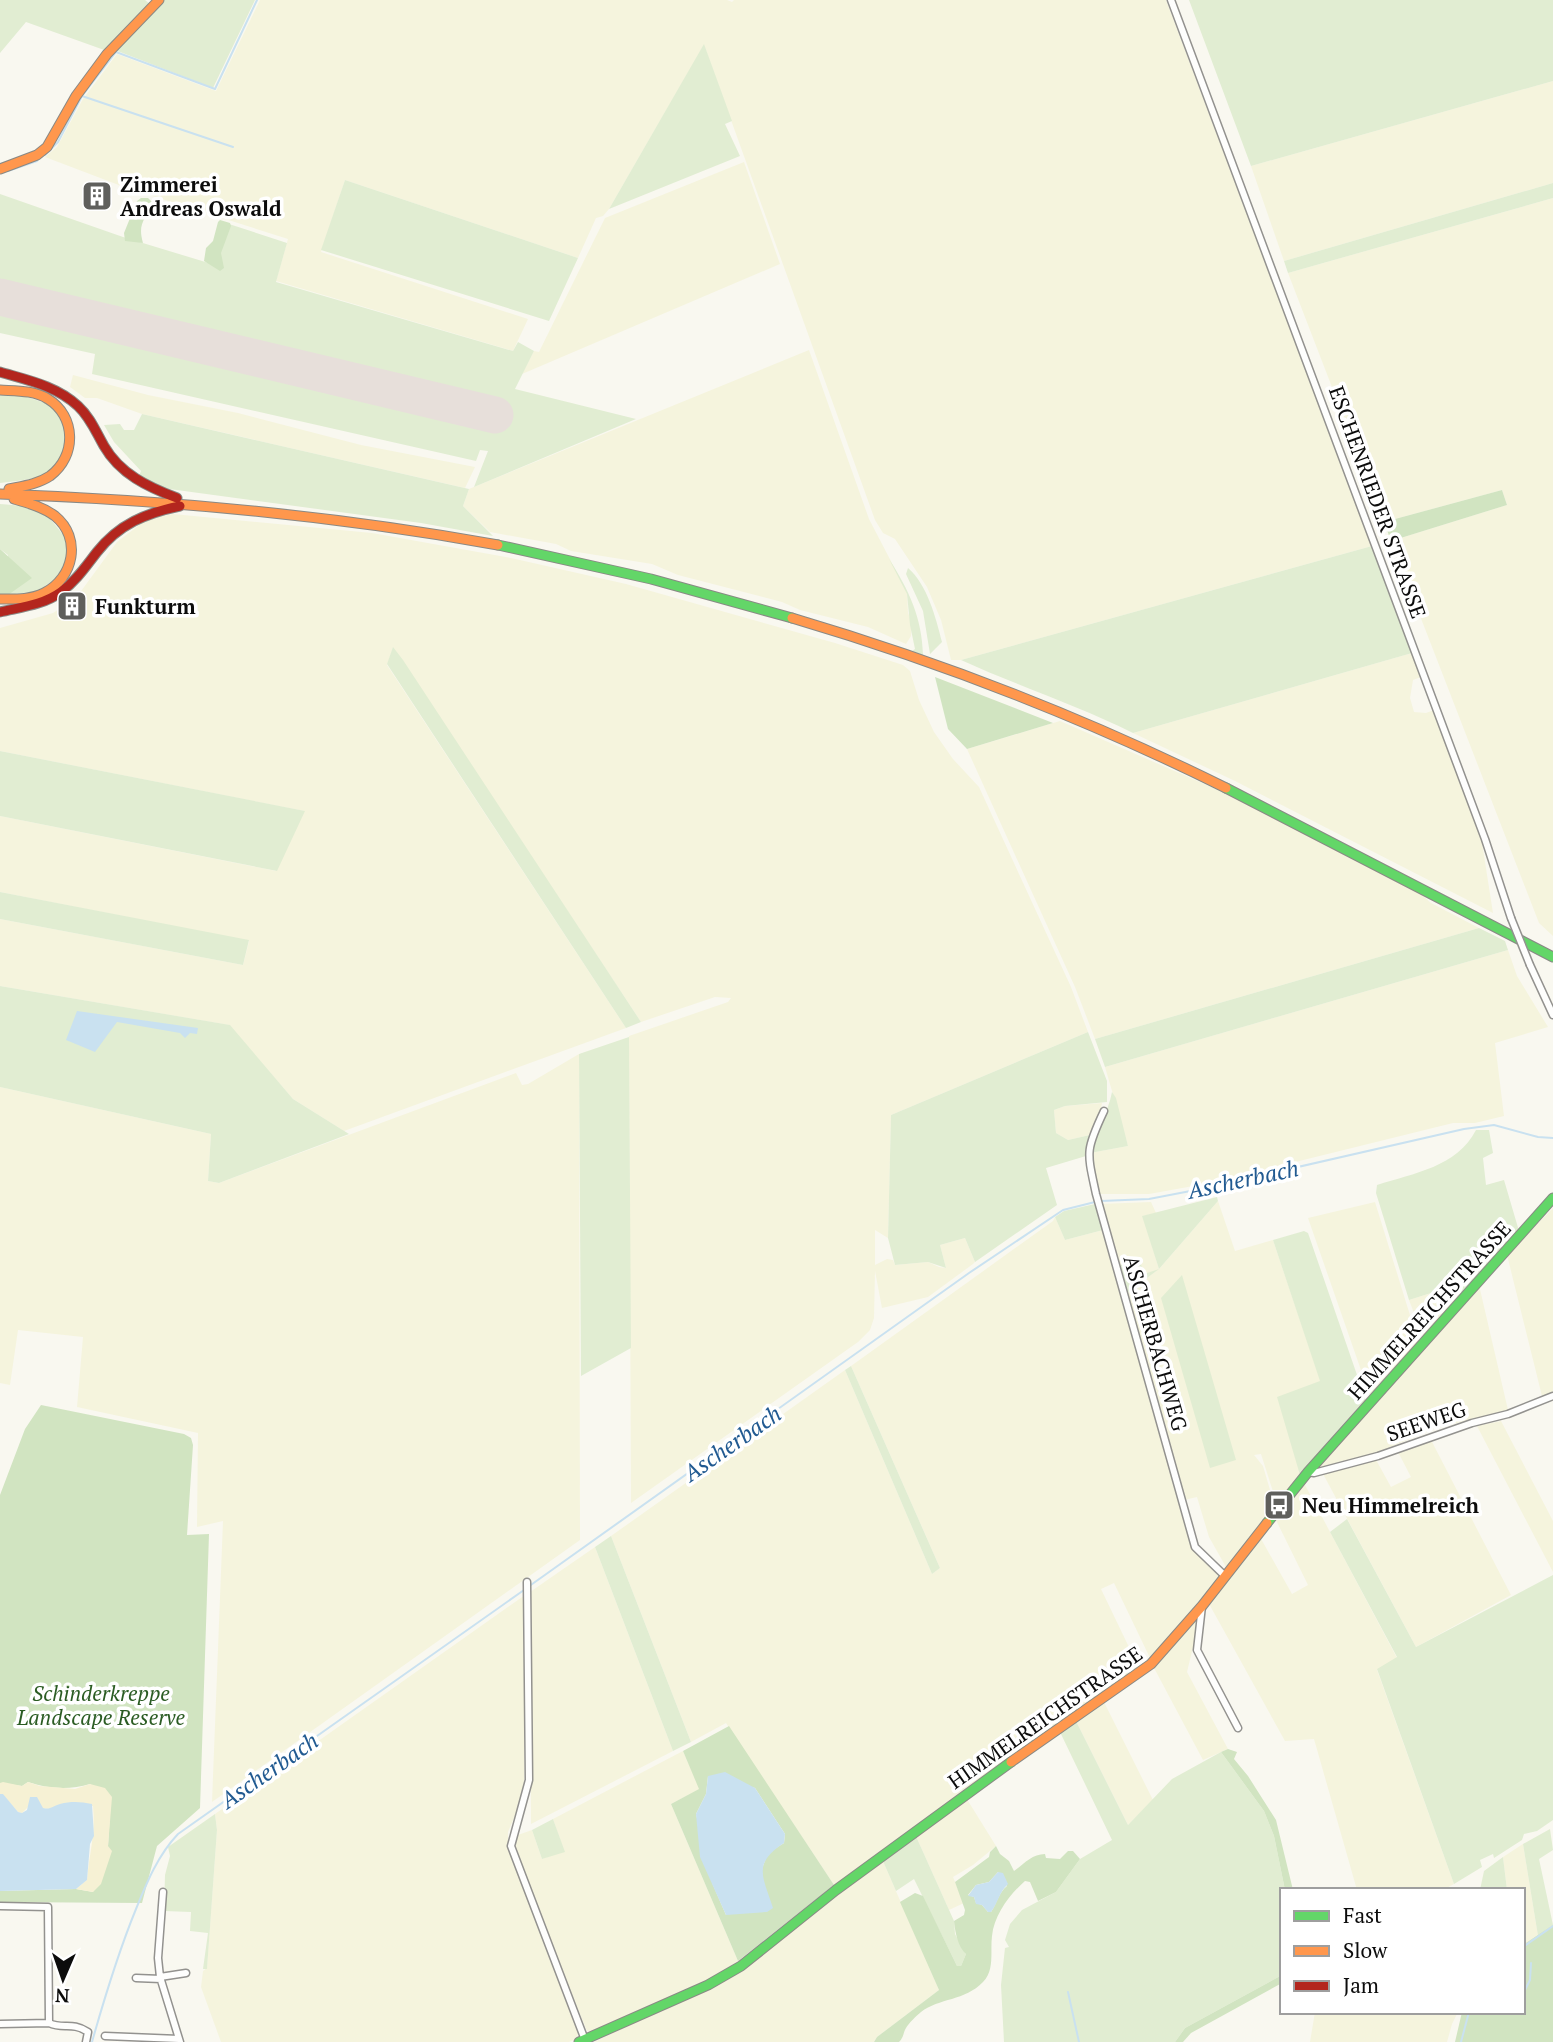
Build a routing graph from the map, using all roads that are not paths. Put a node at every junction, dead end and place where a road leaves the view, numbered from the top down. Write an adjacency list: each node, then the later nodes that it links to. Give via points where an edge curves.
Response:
1 (159, 0): 3 (main road, via 107,54 47,147)
2 (1171, 0): 11 (street, ESCHENRIEDER STRASSE, bridge, via 1511,918)
3 (0, 169)
4 (0, 372): 7 (main road, via 64,395 79,406 121,468 156,491)
5 (0, 390): 6 (main road, via 49,399 64,414 71,437 65,460 51,476)
6 (0, 493): 7 (main road); 8 (main road, via 59,519 72,551 70,567 55,587 33,597)
7 (197, 504): 9 (main road, via 156,511 125,524 59,594); 10 (main road, via 422,531 552,557 673,585 835,632 1030,701 1156,756 1263,806)
8 (0, 598)
9 (0, 612)
10 (1553, 957)
11 (1553, 1015)
12 (1104, 1111): 16 (street, ASCHERBACHWEG, via 1087,1155 1098,1202 1195,1547)
13 (1553, 1198): 15 (main road, HIMMELREICHSTRASSE)
14 (1553, 1396): 15 (street, SEEWEG, via 1378,1456)
15 (1308, 1472): 16 (main road, HIMMELREICHSTRASSE)
16 (1224, 1575): 18 (main road, HIMMELREICHSTRASSE)
17 (527, 1586): 29 (street, via 529,1780 511,1846)
18 (1202, 1606): 19 (street, via 1197,1650); 29 (main road, HIMMELREICHSTRASSE, via 1151,1664 960,1798 741,1966)
19 (1238, 1728)
20 (163, 1892): 24 (street)
21 (0, 1906): 25 (street, via 48,1907)
22 (186, 1973): 24 (street)
23 (136, 1978): 24 (street)
24 (160, 1978): 28 (street)
25 (49, 2023): 26 (street); 30 (street, via 78,2026 88,2032)
26 (0, 2024)
27 (105, 2036): 28 (street)
28 (180, 2040)
29 (583, 2041)
30 (86, 2042)

